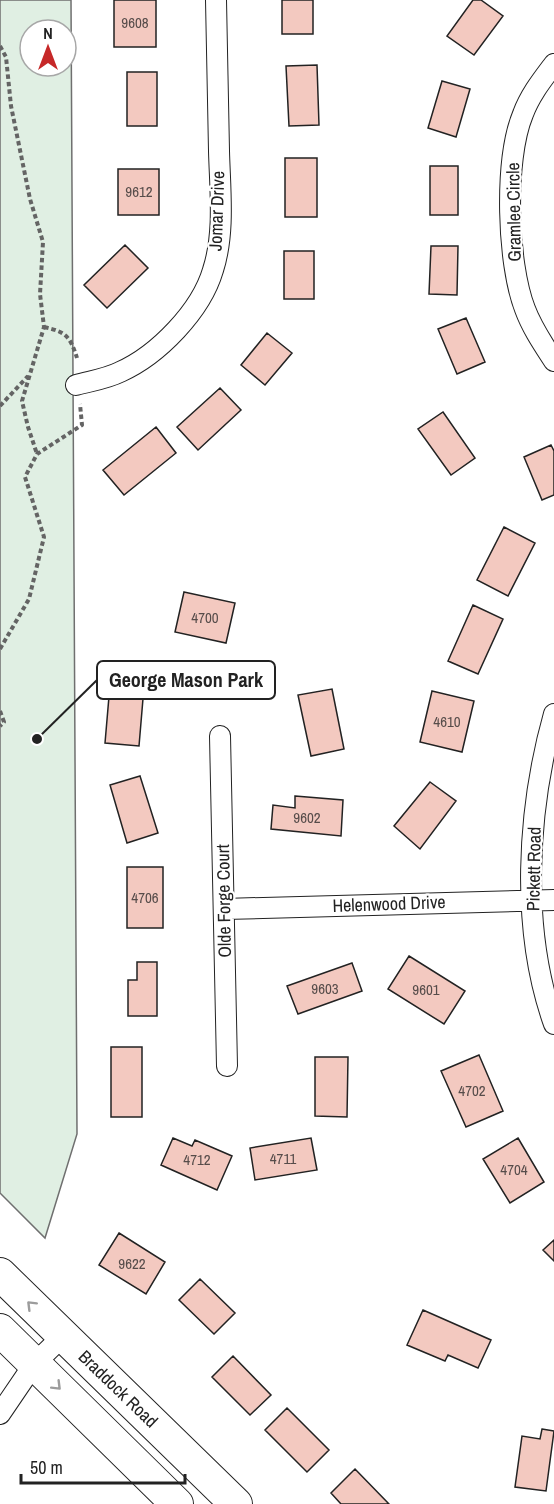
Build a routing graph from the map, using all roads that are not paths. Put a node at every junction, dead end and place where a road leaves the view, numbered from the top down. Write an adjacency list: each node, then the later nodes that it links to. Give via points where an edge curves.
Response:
1 (216, 0): 4 (street, Jomar Drive, via 220,207 214,270 195,308 166,339 134,365)
2 (554, 64): 3 (street, Gramlee Circle, via 535,88 522,116 513,148 510,182 512,248 519,291 537,337)
3 (554, 361)
4 (76, 385)
5 (554, 714): 7 (street, Pickett Road, via 537,798)
6 (219, 736): 9 (street, Olde Forge Court)
7 (532, 900): 8 (street, Helenwood Drive); 9 (street, Helenwood Drive); 10 (street, Pickett Road, via 541,978)
8 (554, 900)
9 (224, 909): 11 (street, Olde Forge Court)
10 (554, 1024)
11 (227, 1066)
12 (0, 1274): 14 (main road, Braddock Road, one-way to 12)
13 (0, 1330): 15 (main road)
14 (63, 1336): 15 (street); 18 (main road, Braddock Road)
15 (34, 1364): 16 (street); 17 (main road, one-way to 17)
16 (0, 1414)
17 (177, 1504)
18 (236, 1504)

